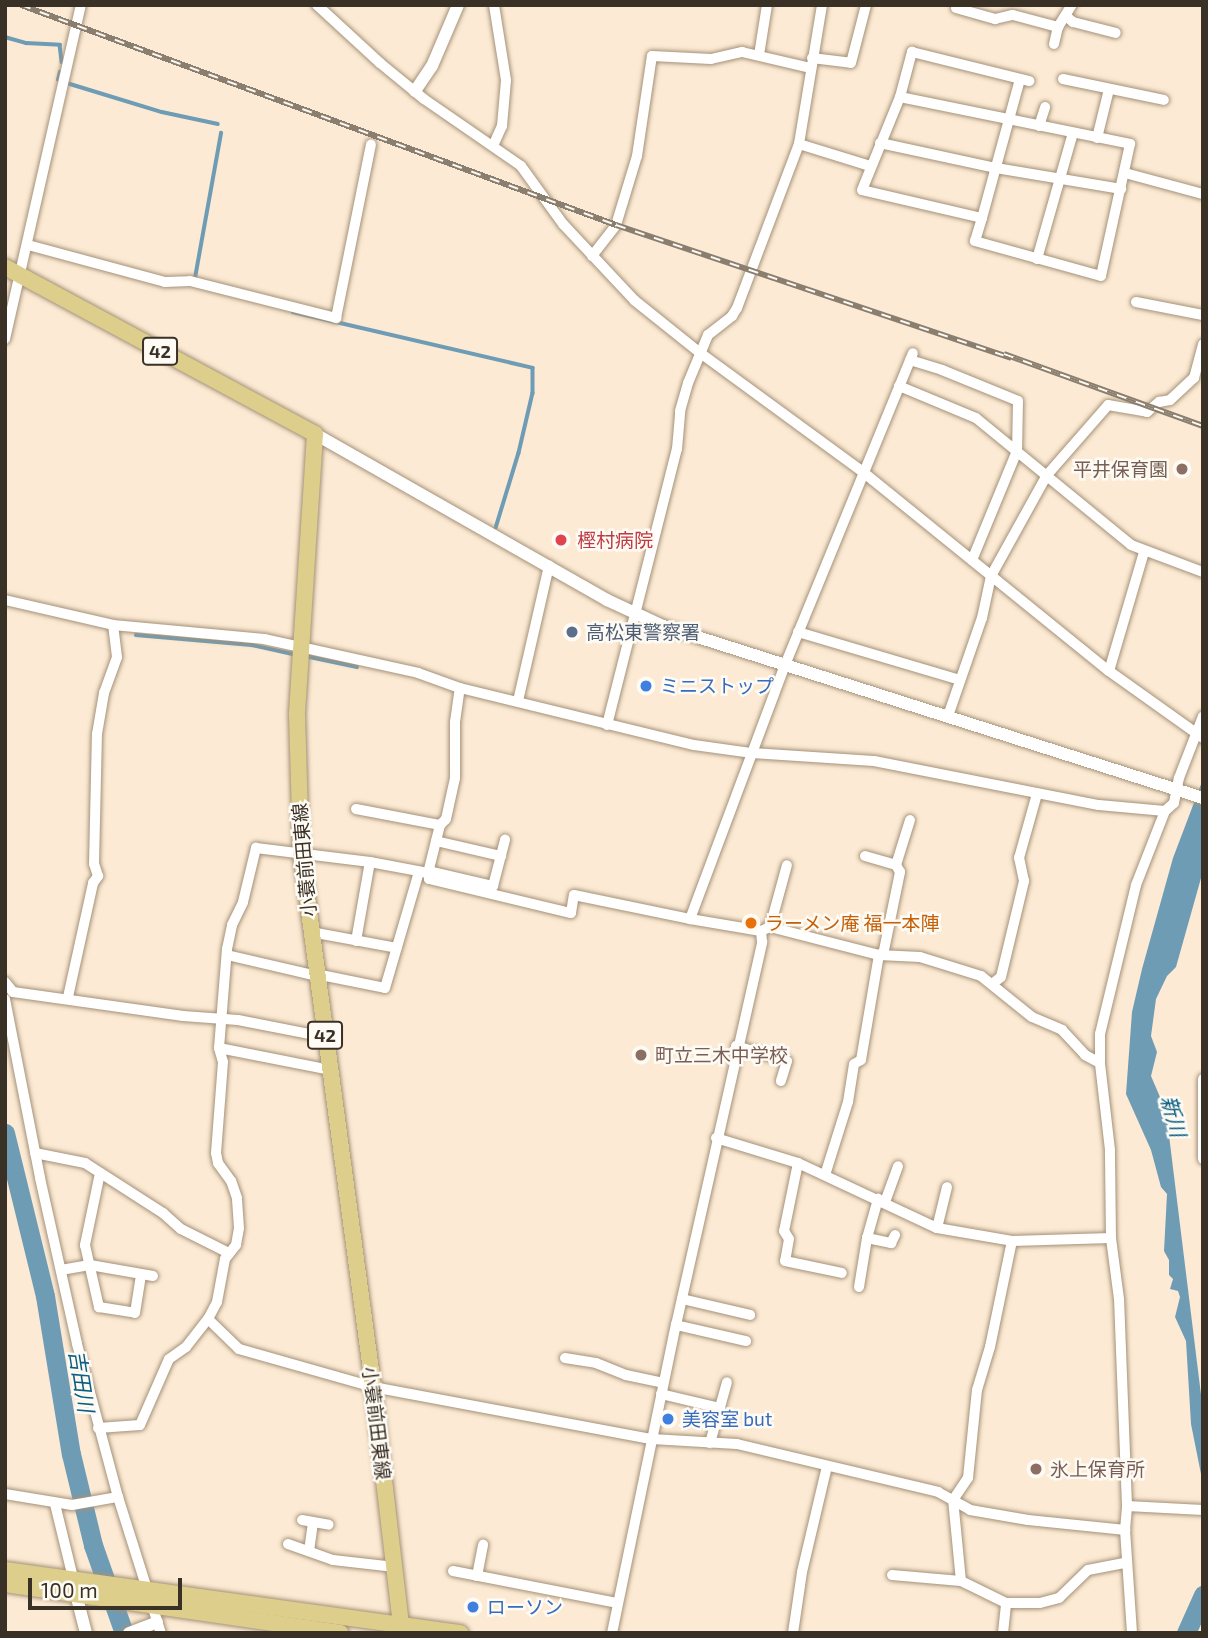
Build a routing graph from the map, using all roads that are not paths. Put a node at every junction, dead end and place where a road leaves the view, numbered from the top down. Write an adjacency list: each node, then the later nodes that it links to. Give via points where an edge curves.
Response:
1 (81, 5): 38 (street)
2 (317, 5): 19 (street)
3 (458, 5): 19 (street, via 432,66)
4 (494, 5): 30 (street, via 506,80 502,126)
5 (767, 5): 15 (street)
6 (822, 5): 16 (street)
7 (866, 5): 16 (street, via 851,63)
8 (1072, 5): 11 (street)
9 (956, 8): 10 (street, via 995,19)
10 (1014, 10): 12 (street)
11 (1067, 16): 12 (street); 13 (street, via 1073,22)
12 (1058, 27): 14 (street)
13 (1116, 33)
14 (1054, 44)
15 (759, 55): 16 (street); 39 (street, via 652,57 636,156 617,225)
16 (811, 63): 28 (street)
17 (1063, 79): 18 (street)
18 (1109, 89): 21 (street); 26 (street)
19 (415, 91): 30 (street)
20 (900, 97): 23 (street); 23 (street, via 912,52 1025,80); 27 (street)
21 (1164, 100)
22 (1045, 107): 24 (street)
23 (1009, 120): 24 (street); 32 (street)
24 (1039, 126): 25 (street)
25 (1073, 133): 26 (street); 34 (street)
26 (1097, 138): 33 (street, via 1130,144)
27 (880, 143): 31 (street); 32 (street)
28 (799, 144): 31 (street); 47 (street, via 737,308 708,335)
29 (371, 145): 38 (street, via 336,318 190,281 165,282)
30 (493, 146): 39 (street, via 521,166)
31 (870, 166): 37 (street, via 862,190)
32 (996, 168): 34 (street); 37 (street)
33 (1125, 173): 35 (street); 36 (street)
34 (1059, 179): 35 (street); 40 (street)
35 (1121, 189): 40 (street, via 1101,276)
36 (1203, 194)
37 (982, 218): 40 (street, via 975,241)
38 (28, 245): 42 (street)
39 (592, 256): 47 (street, via 634,300)
40 (1037, 258)
41 (5, 267): 42 (main road, 42)
42 (21, 276): 45 (street); 49 (main road, 42)
43 (1136, 302): 44 (street)
44 (1203, 315)
45 (5, 339)
46 (1203, 344): 52 (street, via 1194,378 1170,400 1147,412 1108,405)
47 (699, 352): 51 (street); 59 (street, via 680,411 677,449)
48 (899, 386): 50 (street, via 976,418); 50 (street, via 911,356 1018,401); 51 (street)
49 (314, 434): 55 (street); 62 (main road, 小蓑前田東線 / 42)
50 (1017, 451): 52 (street); 54 (street)
51 (863, 472): 54 (street); 61 (street)
52 (1047, 475): 53 (street); 57 (street)
53 (1144, 552): 56 (street); 64 (street)
54 (972, 560): 57 (street)
55 (549, 566): 59 (street); 67 (street)
56 (1203, 572)
57 (991, 576): 64 (street); 65 (street)
58 (5, 600): 60 (street)
59 (634, 612): 63 (street, via 663,626); 70 (street)
60 (113, 625): 62 (street, via 216,633); 99 (street, via 117,657 104,693 97,734 94,864 98,876)
61 (798, 632): 63 (street); 65 (street)
62 (300, 647): 66 (street, via 418,673); 82 (main road, 小蓑前田東線 / 42)
63 (785, 665): 68 (street); 72 (street)
64 (1109, 671): 71 (street)
65 (960, 680): 68 (street)
66 (460, 688): 67 (street); 79 (street, via 454,778 446,819)
67 (519, 701): 70 (street)
68 (948, 716): 73 (street)
69 (1203, 716): 71 (street)
70 (607, 725): 72 (street)
71 (1199, 736): 73 (street, via 1179,778)
72 (752, 753): 74 (street, via 874,761); 89 (street)
73 (1179, 790): 75 (street); 77 (street)
74 (1037, 794): 77 (street); 98 (street, via 1019,858 1024,881 1001,976)
75 (1200, 797)
76 (356, 810): 79 (street)
77 (1165, 811): 105 (street, via 1136,885 1114,968)
78 (909, 820): 87 (street)
79 (440, 825): 81 (street)
80 (505, 840): 83 (street)
81 (436, 841): 83 (street); 88 (street)
82 (301, 852): 85 (street); 91 (main road, 小蓑前田東線 / 42); 95 (street, via 256,848)
83 (500, 856): 88 (street, via 493,886)
84 (865, 856): 87 (street)
85 (370, 862): 88 (street); 92 (street)
86 (787, 865): 90 (street)
87 (896, 865): 94 (street, via 900,872)
88 (425, 872): 89 (street, via 429,879 571,913 574,895); 93 (street)
89 (690, 919): 90 (street)
90 (766, 929): 94 (street); 103 (street)
91 (311, 932): 92 (street); 96 (main road, 小蓑前田東線 / 42)
92 (356, 941): 93 (street)
93 (397, 948): 96 (street, via 385,988)
94 (881, 955): 98 (street, via 920,957 981,976); 115 (street, via 861,1060 854,1064 848,1102)
95 (227, 956): 96 (street); 101 (street)
96 (316, 975): 102 (main road, 小蓑前田東線 / 42)
97 (5, 982): 99 (street, via 13,992)
98 (992, 984): 105 (street, via 1032,1017 1062,1030 1085,1055)
99 (68, 998): 101 (street)
100 (5, 999): 110 (street)
101 (222, 1018): 102 (street); 104 (street)
102 (325, 1037): 106 (main road, 小蓑前田東線 / 42)
103 (736, 1046): 108 (street, via 787,1061); 109 (street)
104 (219, 1048): 106 (street); 123 (street, via 223,1062 218,1163 237,1198 239,1228 236,1245)
105 (1100, 1063): 121 (street, via 1110,1150)
106 (330, 1070): 137 (main road, 小蓑前田東線 / 42)
107 (1203, 1079): 111 (street)
108 (780, 1080)
109 (716, 1139): 112 (street); 130 (street)
110 (35, 1153): 114 (street, via 85,1163); 125 (street)
111 (1203, 1159)
112 (798, 1163): 115 (street); 126 (street, via 784,1231 789,1239 785,1261)
113 (898, 1166): 117 (street)
114 (100, 1173): 123 (street, via 181,1229); 124 (street, via 85,1244)
115 (825, 1175): 117 (street)
116 (947, 1187): 118 (street)
117 (881, 1200): 118 (street); 120 (street)
118 (937, 1228): 122 (street)
119 (895, 1235): 120 (street, via 891,1243)
120 (867, 1238): 129 (street)
121 (1111, 1238): 122 (street); 148 (street, via 1119,1299)
122 (1012, 1241): 146 (street, via 977,1390 968,1478)
123 (229, 1253): 132 (street)
124 (90, 1265): 125 (street); 127 (street); 127 (street, via 99,1307 135,1313)
125 (61, 1270): 140 (street)
126 (842, 1273)
127 (141, 1274): 128 (street)
128 (153, 1276)
129 (859, 1287)
130 (682, 1299): 131 (street); 133 (street)
131 (750, 1315)
132 (208, 1319): 137 (street, via 239,1349); 140 (street, via 186,1347 169,1359 140,1425)
133 (676, 1325): 134 (street); 138 (street)
134 (747, 1341)
135 (565, 1358): 138 (street, via 596,1363)
136 (727, 1382): 139 (street)
137 (373, 1387): 141 (street); 158 (main road, 小蓑前田東線 / 42)
138 (662, 1389): 139 (street); 141 (street)
139 (720, 1408): 142 (street)
140 (98, 1428): 145 (street)
141 (652, 1439): 142 (street); 167 (street)
142 (710, 1443): 143 (street, via 737,1444)
143 (827, 1466): 146 (street, via 938,1492); 176 (street)
144 (5, 1494): 147 (street)
145 (118, 1497): 147 (street); 166 (street)
146 (953, 1500): 153 (street, via 970,1510 1028,1521); 163 (street)
147 (55, 1504): 165 (street)
148 (1127, 1506): 149 (street); 153 (street)
149 (1203, 1510)
150 (302, 1520): 151 (street)
151 (313, 1522): 152 (street); 156 (street)
152 (329, 1525)
153 (1125, 1530): 157 (street)
154 (288, 1544): 156 (street)
155 (483, 1545): 162 (street)
156 (309, 1551): 158 (street, via 332,1560)
157 (1125, 1563): 168 (street, via 1088,1570 1059,1598); 178 (street)
158 (395, 1567): 170 (main road, 小蓑前田東線 / 42)
159 (5, 1570): 165 (main road)
160 (453, 1571): 162 (street)
161 (892, 1575): 163 (street)
162 (477, 1576): 167 (street)
163 (961, 1581): 168 (street)
164 (5, 1584): 165 (main road)
165 (78, 1587): 166 (main road); 171 (street)
166 (146, 1596): 169 (street); 170 (main road); 173 (main road)
167 (618, 1603): 175 (street)
168 (1006, 1603): 177 (street)
169 (155, 1627): 172 (street)
170 (401, 1628): 174 (main road)
171 (86, 1633)
172 (129, 1633)
173 (340, 1633)
174 (461, 1633)
175 (612, 1633)
176 (793, 1633)
177 (1003, 1633)
178 (1132, 1633)

